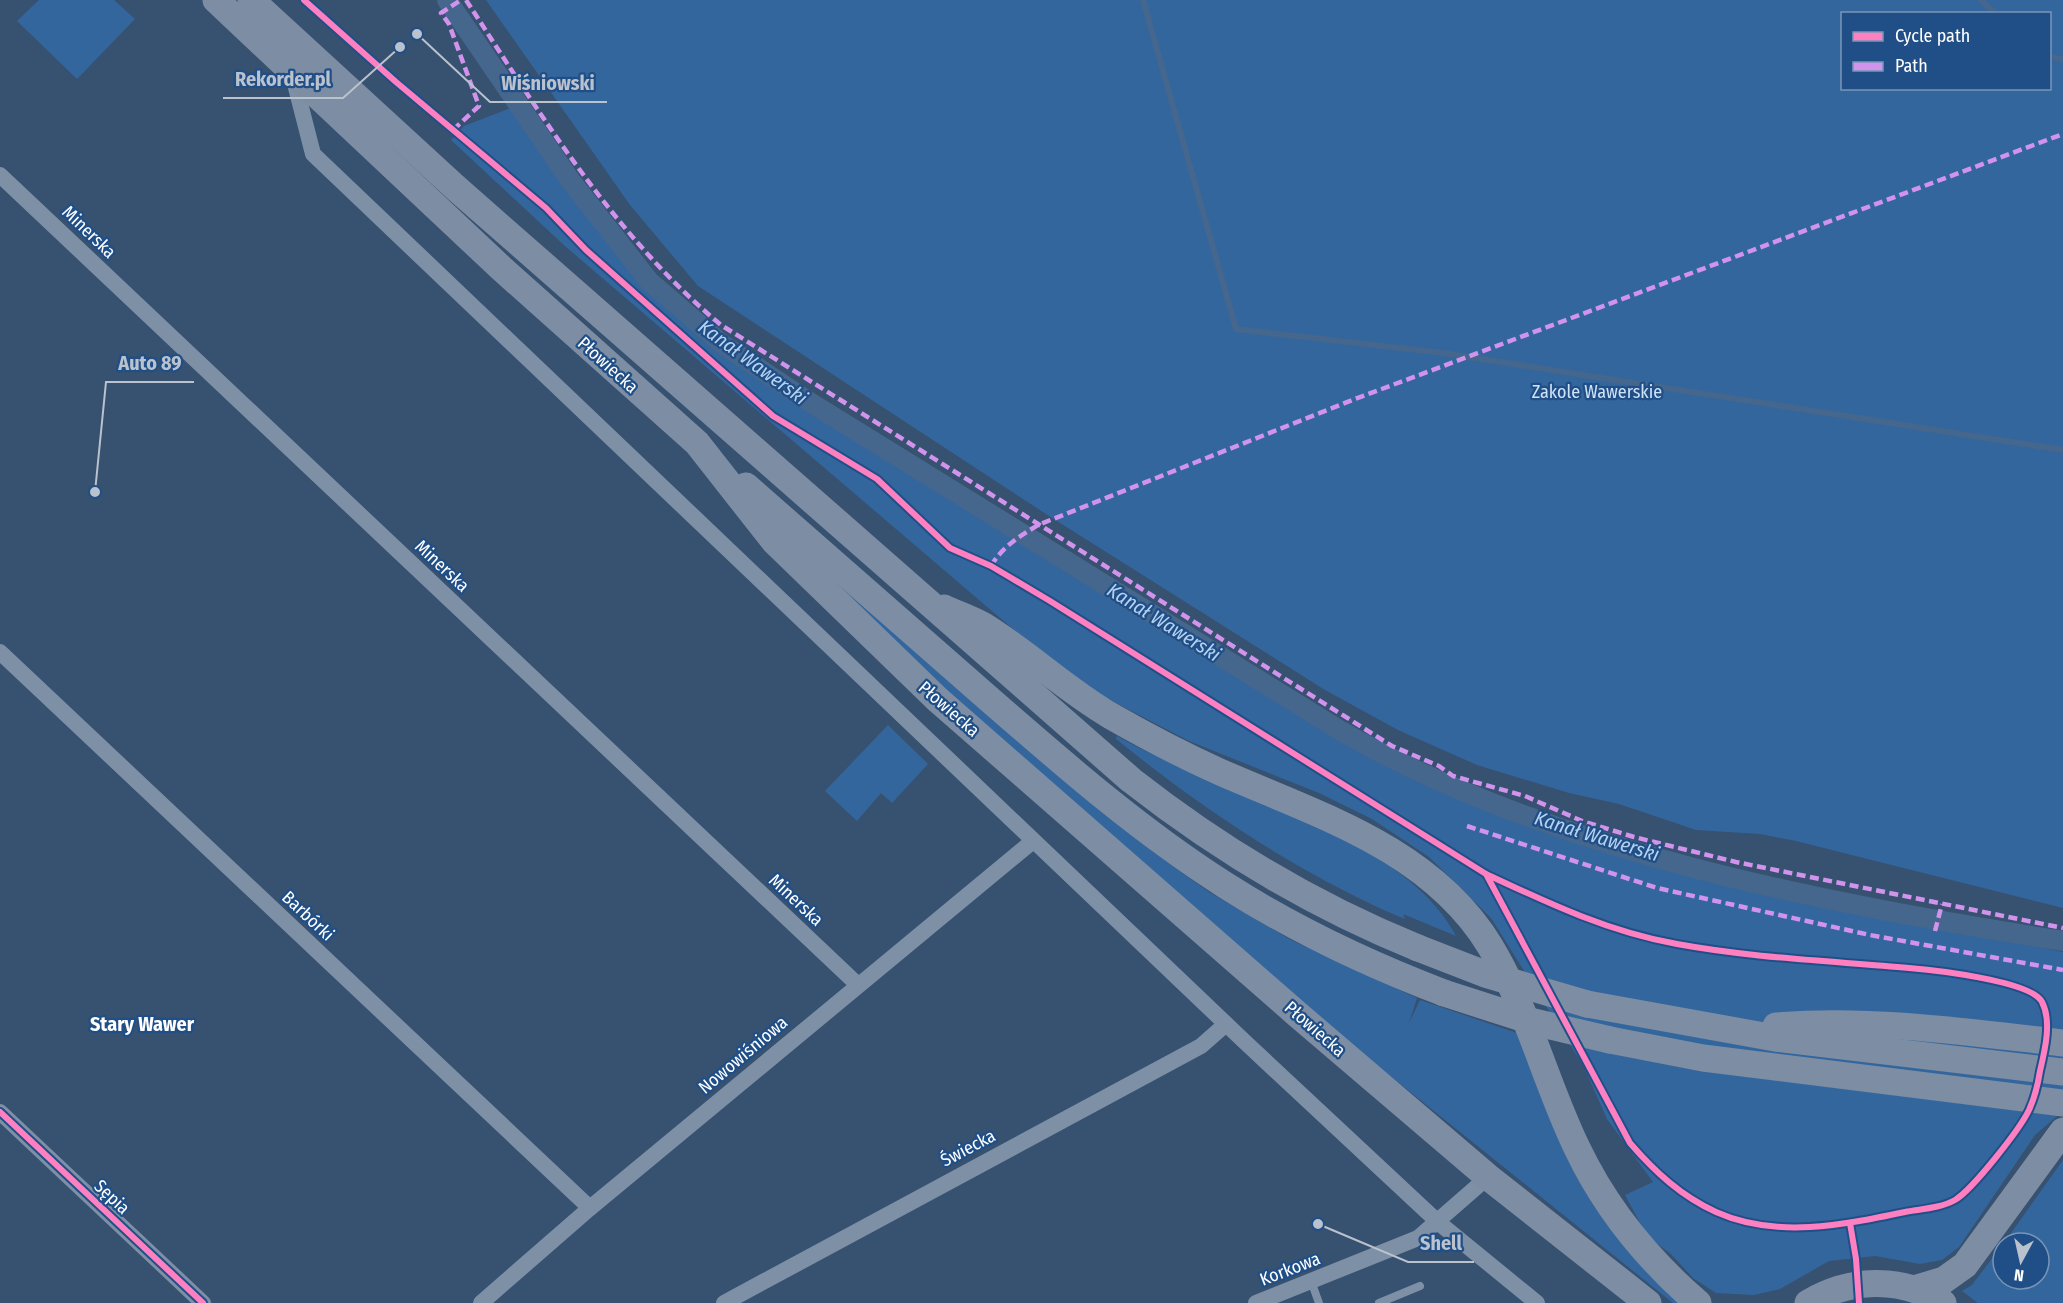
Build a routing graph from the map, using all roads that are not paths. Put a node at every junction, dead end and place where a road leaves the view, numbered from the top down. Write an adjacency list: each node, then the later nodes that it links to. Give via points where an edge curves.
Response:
1 (216, 0): 3 (main road, Płowiecka)
2 (251, 0): 6 (main road, Płowiecka, via 456,188)
3 (292, 72): 5 (main road, Płowiecka, via 485,254); 8 (street, Płowiecka, via 313,154)
4 (0, 175): 9 (street, Minerska)
5 (697, 443): 14 (main road, bridge, via 1049,752 1160,840 1226,886 1308,933 1444,993 1517,1017 1610,1040 1703,1058); 17 (main road, Płowiecka, via 774,541 903,668)
6 (920, 597): 11 (main road, Płowiecka, bridge, via 1094,749 1196,829 1289,887 1347,917 1485,974 1587,1004); 31 (main road, via 982,625 1107,714 1171,749 1360,832 1434,883 1489,946 1518,1000 1565,1122 1598,1188 1632,1237)
7 (0, 652): 18 (street, Barbórki)
8 (1033, 841): 9 (street, Nowowiśniowa); 10 (street, Płowiecka)
9 (858, 985): 18 (street, Nowowiśniowa)
10 (1227, 1024): 19 (street, Płowiecka); 25 (street, Świecka, via 1201,1046)
11 (1730, 1030): 12 (main road, via 1834,1023); 13 (main road)
12 (2063, 1043)
13 (2063, 1072)
14 (2063, 1103)
15 (0, 1112): 23 (street, Sępia)
16 (2063, 1131): 22 (main road, via 1965,1265 1944,1280)
17 (1488, 1177): 19 (street, Korkowa); 30 (main road, Płowiecka)
18 (590, 1208): 24 (street, Nowowiśniowa)
19 (1438, 1222): 20 (street, Korkowa, via 1398,1248); 29 (street, Płowiecka)
20 (1311, 1281): 26 (street, Korkowa); 27 (lane)
21 (1420, 1286): 28 (lane)
22 (1914, 1289): 32 (main road, via 1891,1284 1851,1284); 33 (main road)
23 (203, 1303)
24 (481, 1303)
25 (724, 1303)
26 (1256, 1303)
27 (1319, 1303)
28 (1378, 1303)
29 (1538, 1303)
30 (1648, 1303)
31 (1698, 1303)
32 (1808, 1303)
33 (1943, 1303)

